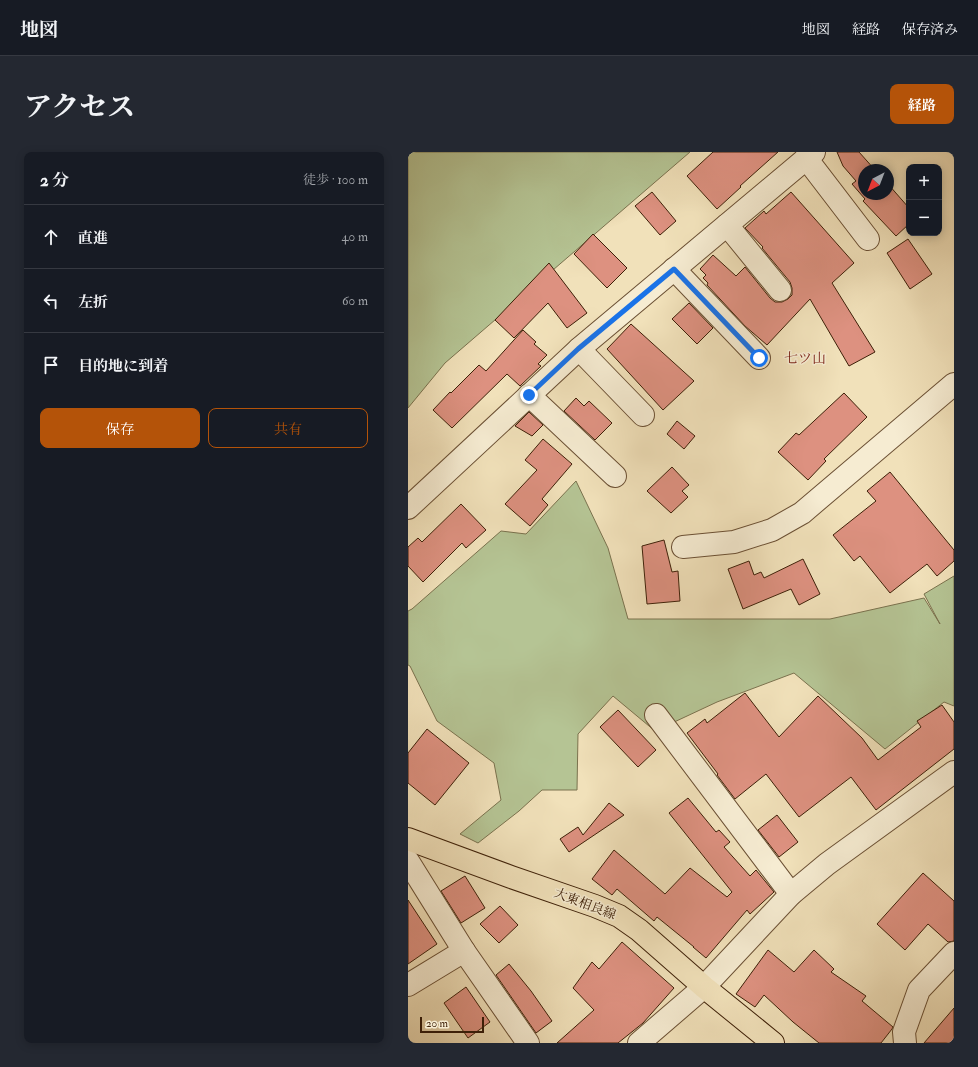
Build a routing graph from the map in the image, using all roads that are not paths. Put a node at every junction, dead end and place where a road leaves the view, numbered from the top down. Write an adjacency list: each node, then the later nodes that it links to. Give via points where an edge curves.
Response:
1 (810, 155): 2 (street); 3 (street)
2 (727, 225): 4 (street); 5 (street)
3 (868, 239)
4 (674, 269): 6 (street); 7 (street)
5 (780, 290)
6 (578, 349): 9 (street); 10 (street)
7 (759, 358)
8 (954, 384): 13 (street, via 802,512 772,530 734,542)
9 (529, 395): 11 (street); 12 (street)
10 (644, 415)
11 (615, 476)
12 (408, 508)
13 (683, 548)
14 (656, 715): 18 (street)
15 (954, 772): 18 (street, via 827,864)
16 (408, 839): 22 (main road, 大東相良線, via 619,916)
17 (408, 861): 19 (street)
18 (791, 894): 22 (street)
19 (464, 951): 21 (street); 23 (street)
20 (954, 954): 26 (street, via 919,990 904,1032)
21 (408, 986)
22 (704, 987): 24 (street); 25 (main road, 大東相良線)
23 (528, 1043)
24 (639, 1043)
25 (773, 1043)
26 (905, 1043)

